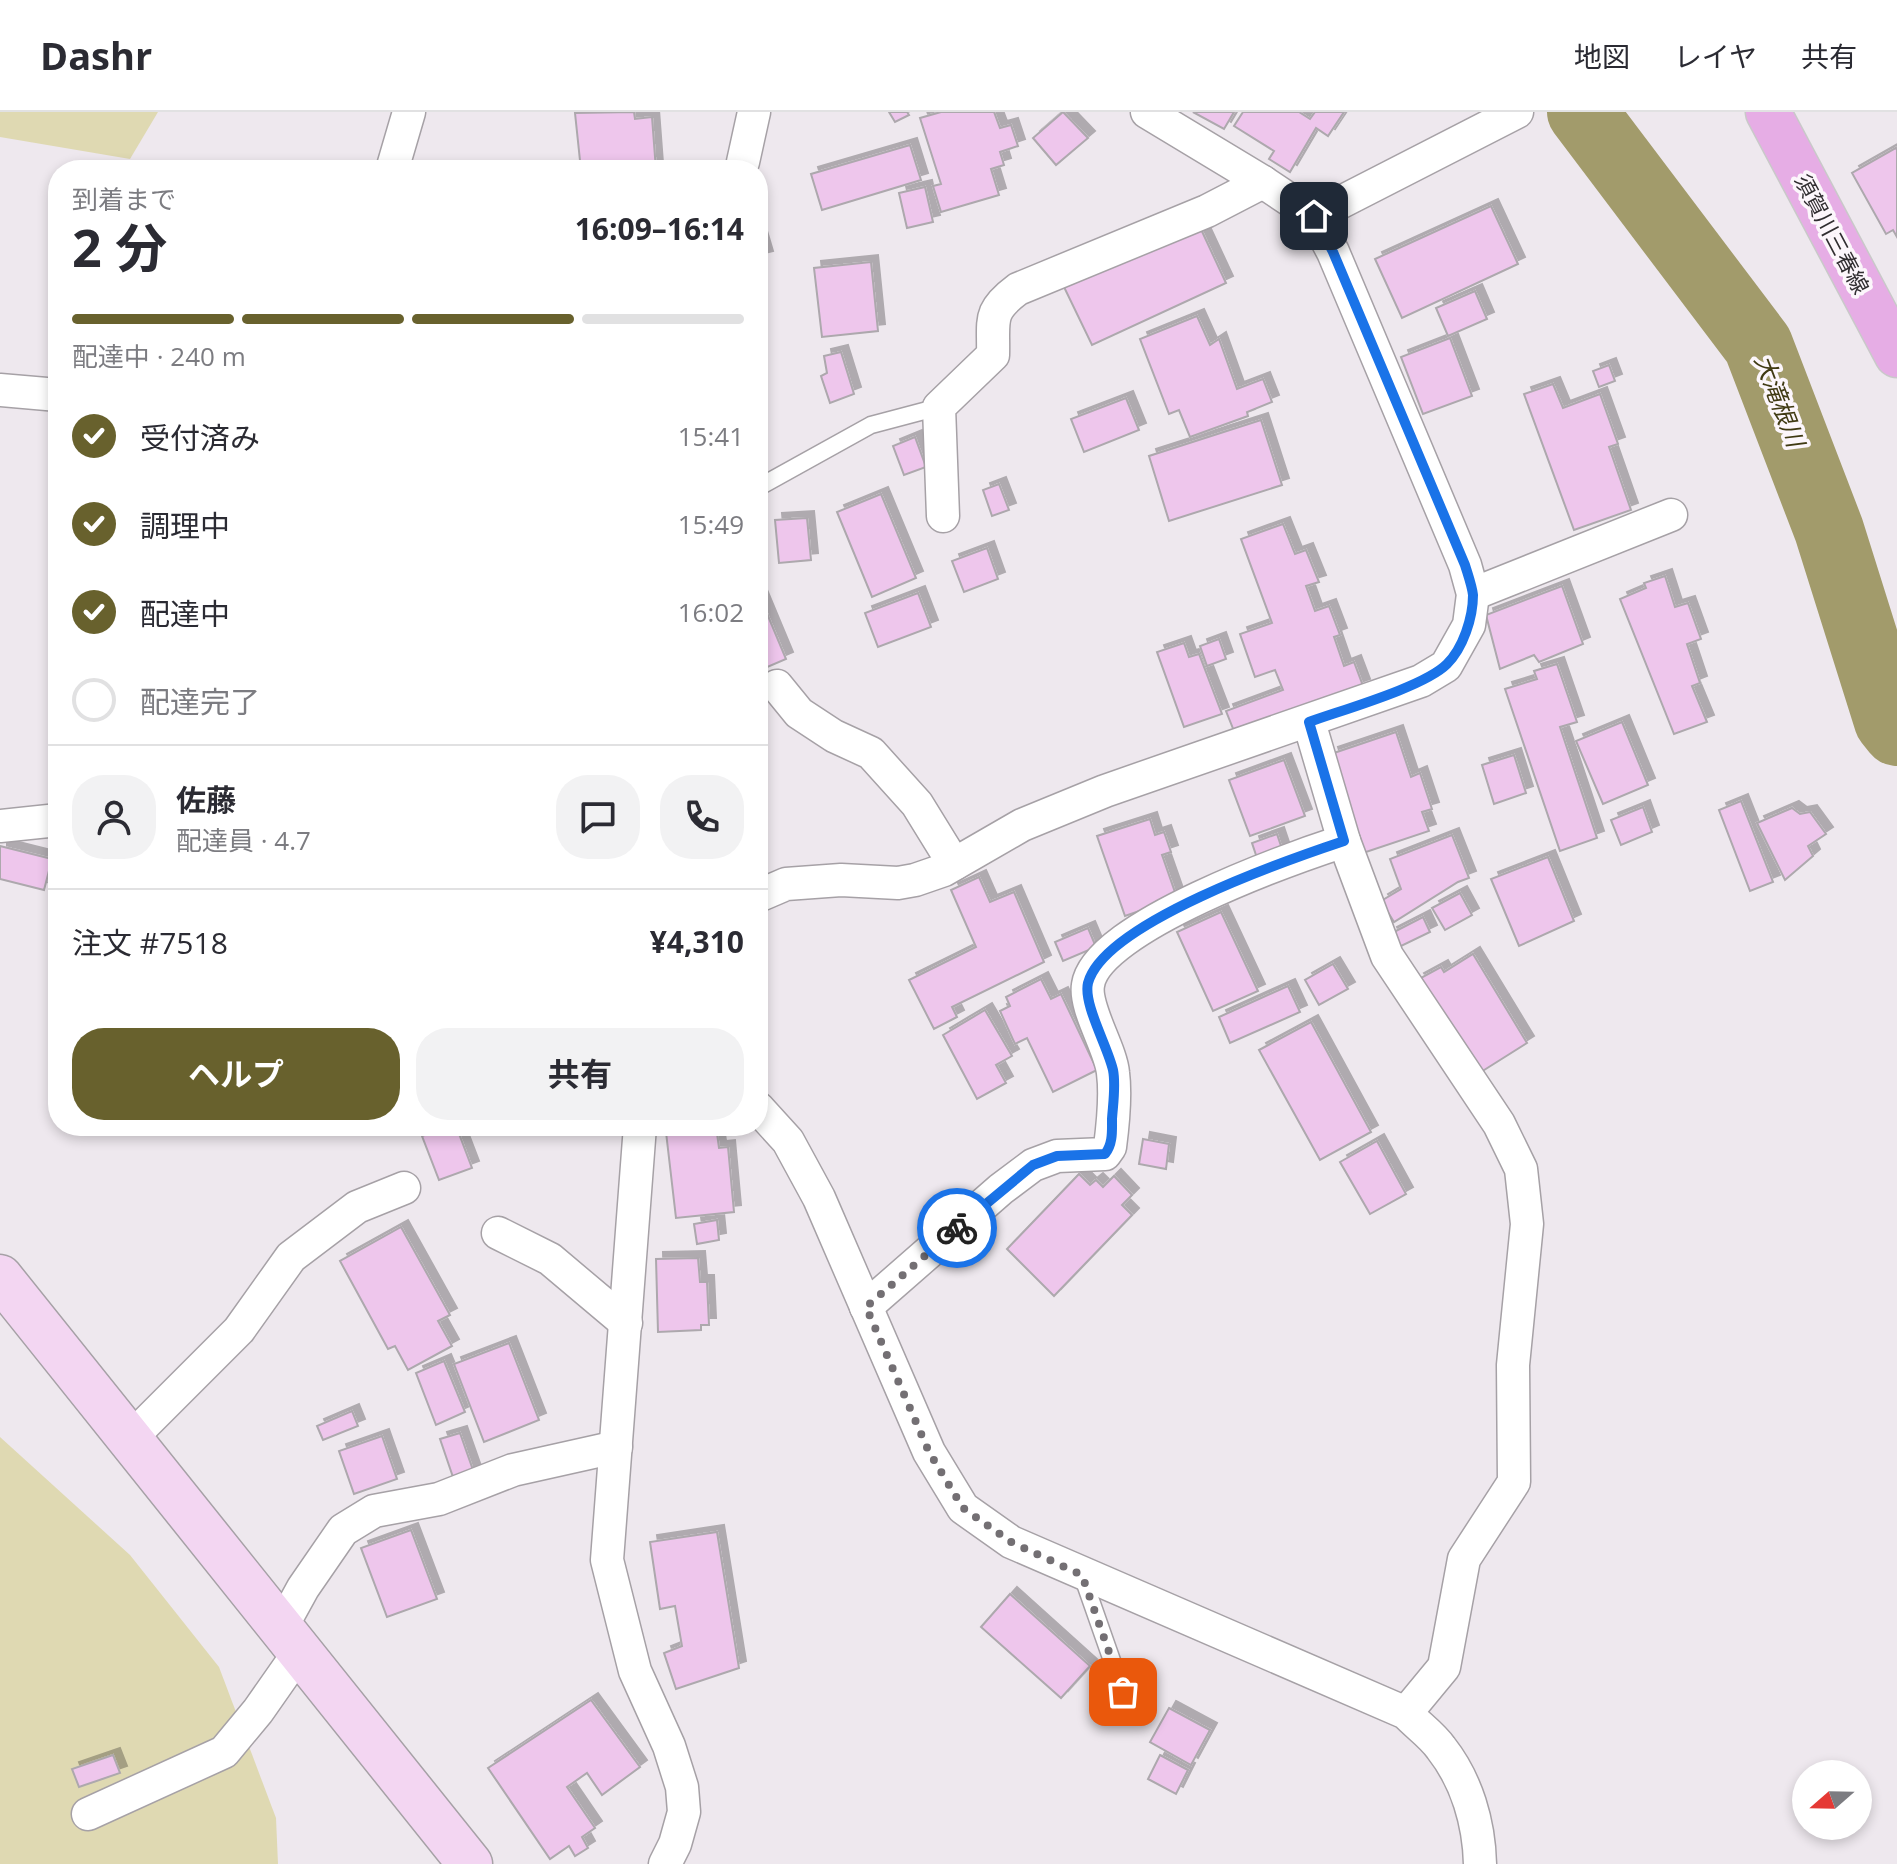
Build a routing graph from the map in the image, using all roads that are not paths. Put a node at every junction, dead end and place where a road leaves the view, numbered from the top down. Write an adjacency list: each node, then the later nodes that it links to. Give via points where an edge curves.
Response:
1 (409, 112): 6 (street)
2 (754, 112): 7 (street)
3 (1147, 112): 8 (street)
4 (1517, 112): 9 (street)
5 (1768, 112): 10 (main road, 須賀川三春線)
6 (395, 160)
7 (743, 160)
8 (1263, 182): 9 (street); 13 (street, via 1207,211 1018,289 994,314 993,355)
9 (1314, 216): 17 (street, via 1420,457)
10 (1897, 355)
11 (0, 390): 12 (street)
12 (48, 394)
13 (939, 407): 14 (lane, via 871,425); 16 (street)
14 (768, 482)
15 (1671, 515): 17 (street)
16 (943, 516)
17 (1473, 594): 19 (street, via 1469,625 1446,666 1421,681)
18 (777, 686): 23 (street, via 799,713 871,753 917,804)
19 (1309, 722): 22 (street); 23 (street, via 1105,791 1022,825)
20 (48, 821): 21 (street)
21 (0, 826)
22 (1344, 841): 30 (street, via 1275,864 1155,919 1094,968 1087,986 1113,1072 1110,1147 1105,1154 1057,1156 1033,1165); 37 (street, via 1387,956 1499,1124 1521,1169 1527,1224 1513,1365 1514,1482 1464,1559 1444,1667)
23 (954, 864): 24 (street, via 898,883 841,880 786,884)
24 (768, 892)
25 (768, 1119): 30 (street, via 788,1141 819,1198)
26 (639, 1136): 31 (street)
27 (404, 1188): 32 (street, via 357,1207 291,1257 239,1330)
28 (498, 1233): 31 (street, via 550,1259)
29 (0, 1277): 32 (street)
30 (866, 1307): 34 (street, via 929,1452 963,1508 1011,1542)
31 (626, 1323): 33 (street)
32 (131, 1438): 35 (street)
33 (616, 1447): 35 (street, via 513,1470 439,1499 374,1511 343,1530 303,1588); 40 (street, via 607,1560 635,1671 682,1787 684,1812)
34 (1082, 1575): 36 (lane); 37 (street)
35 (290, 1639): 38 (street, via 258,1711 224,1752); 39 (street)
36 (1123, 1692)
37 (1406, 1713): 41 (street, via 1441,1748 1467,1791)
38 (88, 1814)
39 (470, 1864)
40 (665, 1864)
41 (1480, 1864)

